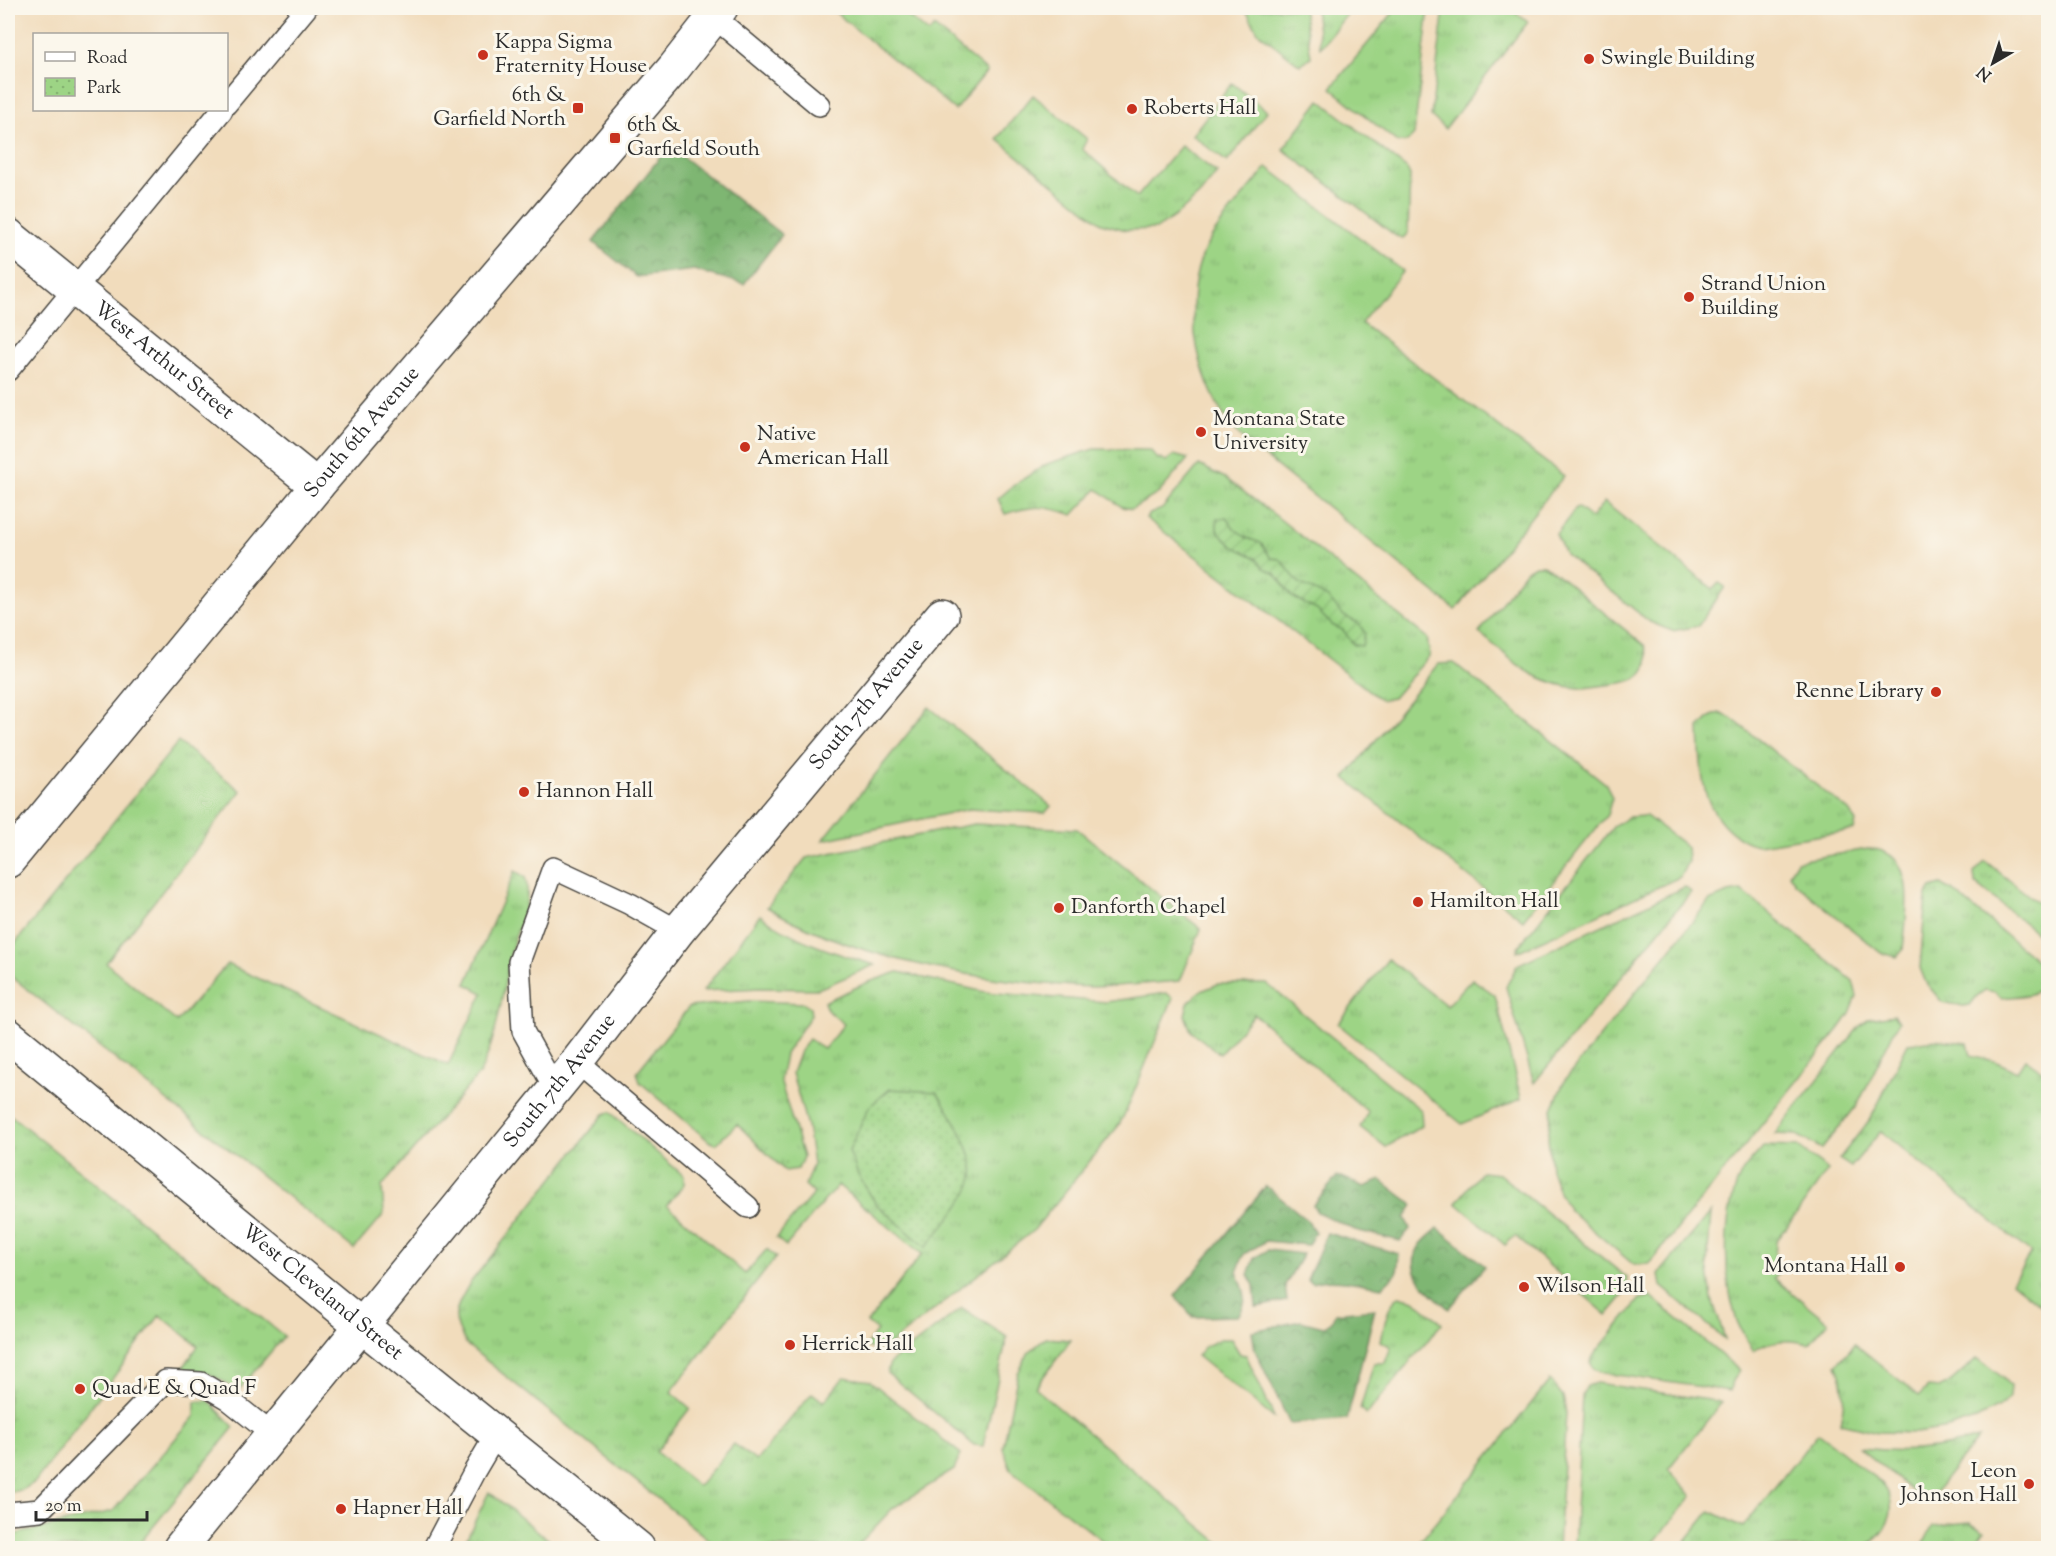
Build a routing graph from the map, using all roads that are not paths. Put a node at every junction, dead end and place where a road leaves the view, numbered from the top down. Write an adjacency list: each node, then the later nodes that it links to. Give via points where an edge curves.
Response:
1 (306, 8): 3 (lane)
2 (712, 11): 4 (lane); 9 (street, South 6th Avenue, via 667,77)
3 (228, 102)
4 (819, 105)
5 (221, 111): 7 (lane)
6 (8, 235): 7 (street, West Arthur Street)
7 (74, 289): 8 (lane); 9 (street, West Arthur Street)
8 (8, 370)
9 (317, 486): 11 (street, South 6th Avenue)
10 (942, 615): 12 (street, South 7th Avenue)
11 (8, 861)
12 (678, 931): 14 (street, South 7th Avenue); 15 (lane, via 553,868 519,962 523,1031)
13 (8, 1035): 17 (street, West Cleveland Street)
14 (576, 1062): 15 (street, South 7th Avenue); 16 (lane)
15 (555, 1089): 17 (street, South 7th Avenue)
16 (748, 1207)
17 (362, 1326): 18 (street, West Cleveland Street); 19 (street, South 7th Avenue)
18 (497, 1433): 22 (lane); 23 (street, West Cleveland Street)
19 (273, 1435): 20 (lane, via 201,1383 166,1381 40,1510); 21 (street, South 7th Avenue)
20 (8, 1514)
21 (180, 1548)
22 (434, 1548)
23 (639, 1548)

